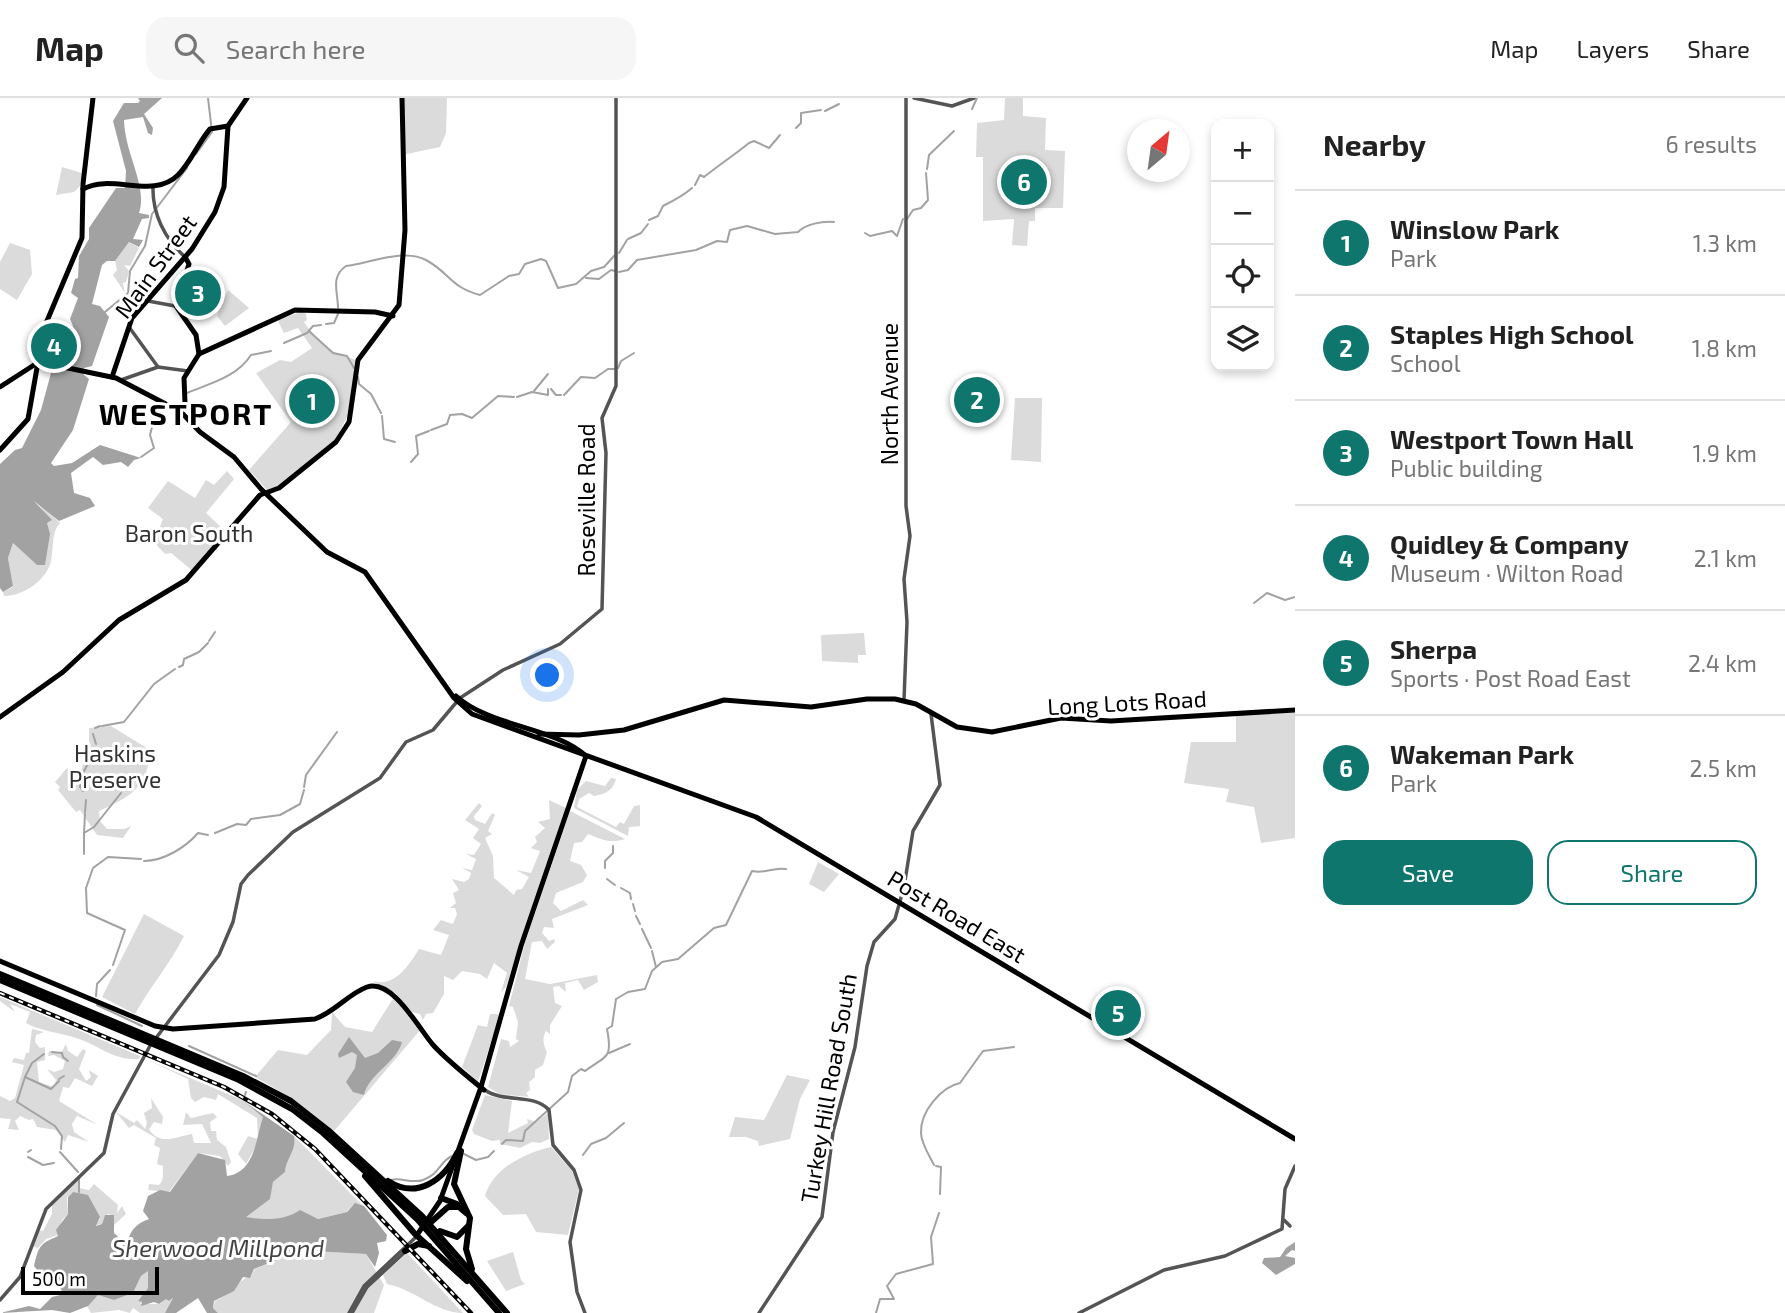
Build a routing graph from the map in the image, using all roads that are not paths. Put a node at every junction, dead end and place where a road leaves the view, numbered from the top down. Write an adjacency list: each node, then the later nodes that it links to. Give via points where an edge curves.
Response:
1 (93, 98): 10 (main road)
2 (247, 98): 8 (main road, Main Street)
3 (402, 98): 14 (main road, via 404,256 401,297)
4 (616, 98): 28 (street, Roseville Road, via 616,389 602,418 606,453 604,603 598,614 560,644 503,670)
5 (906, 98): 29 (street, North Avenue, via 906,506 910,533 904,579)
6 (914, 98): 7 (street, via 949,106)
7 (974, 98)
8 (228, 126): 9 (main road, via 215,127 178,176); 11 (main road, Main Street, via 223,191 207,226)
9 (153, 186): 10 (main road, via 99,184); 11 (street, via 157,216)
10 (83, 189): 17 (main road, via 81,239 44,327)
11 (185, 257): 12 (main road, Main Street); 13 (main road, via 189,263)
12 (146, 300): 13 (street); 15 (main road, Main Street)
13 (176, 306): 16 (main road, via 196,334)
14 (393, 316): 16 (main road, via 295,310); 27 (main road, via 358,362 344,432 327,452)
15 (129, 327): 19 (street); 22 (main road, Main Street)
16 (199, 354): 21 (main road)
17 (37, 364): 20 (main road, Post Road East); 24 (main road); 26 (main road, via 27,421)
18 (95, 365): 20 (street)
19 (158, 367): 21 (street); 23 (street)
20 (92, 373): 22 (main road, Post Road East)
21 (187, 374): 25 (main road)
22 (112, 377): 23 (main road, Post Road East)
23 (121, 380): 25 (main road, Post Road East)
24 (0, 387)
25 (181, 412): 27 (main road, Post Road East, via 198,431 233,456)
26 (0, 450)
27 (266, 494): 28 (main road, Post Road East, via 328,554 365,572); 32 (main road, via 184,582 119,620 65,671)
28 (458, 700): 33 (main road, Post Road East, via 475,712); 42 (street, Roseville Road, via 432,731 405,742 378,779 292,833 246,876 220,953)
29 (906, 700): 31 (main road, Long Lots Road); 33 (main road, Long Lots Road, via 867,699 819,707 724,700 624,730)
30 (1295, 710): 31 (main road, Long Lots Road, via 1111,721 1061,718 1000,732 957,727)
31 (933, 715): 38 (street, Turkey Hill Road South, via 940,785 912,831)
32 (0, 717)
33 (541, 737): 34 (main road, Post Road East); 35 (main road, Post Road East)
34 (572, 753): 35 (main road, Post Road East); 36 (main road)
35 (586, 756): 36 (main road); 37 (main road); 38 (main road, Post Road East, via 757,817)
36 (582, 763): 37 (main road)
37 (574, 791): 43 (main road, via 519,953)
38 (900, 902): 44 (main road, Post Road East); 62 (street, Turkey Hill Road South, via 892,924 874,942 867,966 855,1047 832,1132 822,1217)
39 (0, 961): 42 (main road)
40 (0, 974): 47 (highway, via 262,1085 307,1113)
41 (0, 980): 45 (highway, via 251,1086 297,1112)
42 (169, 1027): 43 (main road, via 315,1019 373,987 400,1002 435,1047); 58 (street, Roseville Road, via 143,1054 112,1116 103,1154 45,1212 20,1277)
43 (483, 1088): 46 (main road); 61 (street, via 492,1096 542,1104 549,1112 553,1145 582,1190 570,1242)
44 (1295, 1139)
45 (341, 1149): 55 (highway); 59 (highway, via 417,1219)
46 (460, 1151): 47 (highway, via 443,1176 412,1189 393,1184); 49 (main road); 51 (highway, via 454,1184)
47 (355, 1155): 50 (highway)
48 (1295, 1166): 53 (street, via 1285,1189)
49 (442, 1198): 51 (highway); 52 (main road)
50 (407, 1202): 52 (highway, via 447,1236 461,1235 469,1223 465,1212 454,1206); 59 (highway)
51 (467, 1211): 59 (highway, via 470,1265)
52 (432, 1220): 55 (main road)
53 (1284, 1220): 54 (street); 63 (street, via 1282,1229 1225,1256 1164,1270)
54 (1290, 1226)
55 (420, 1234): 56 (highway); 57 (street)
56 (431, 1247): 57 (highway); 59 (highway)
57 (407, 1248): 60 (street, via 367,1287)
58 (0, 1300)
59 (502, 1312)
60 (351, 1313)
61 (584, 1313)
62 (759, 1313)
63 (1079, 1313)

